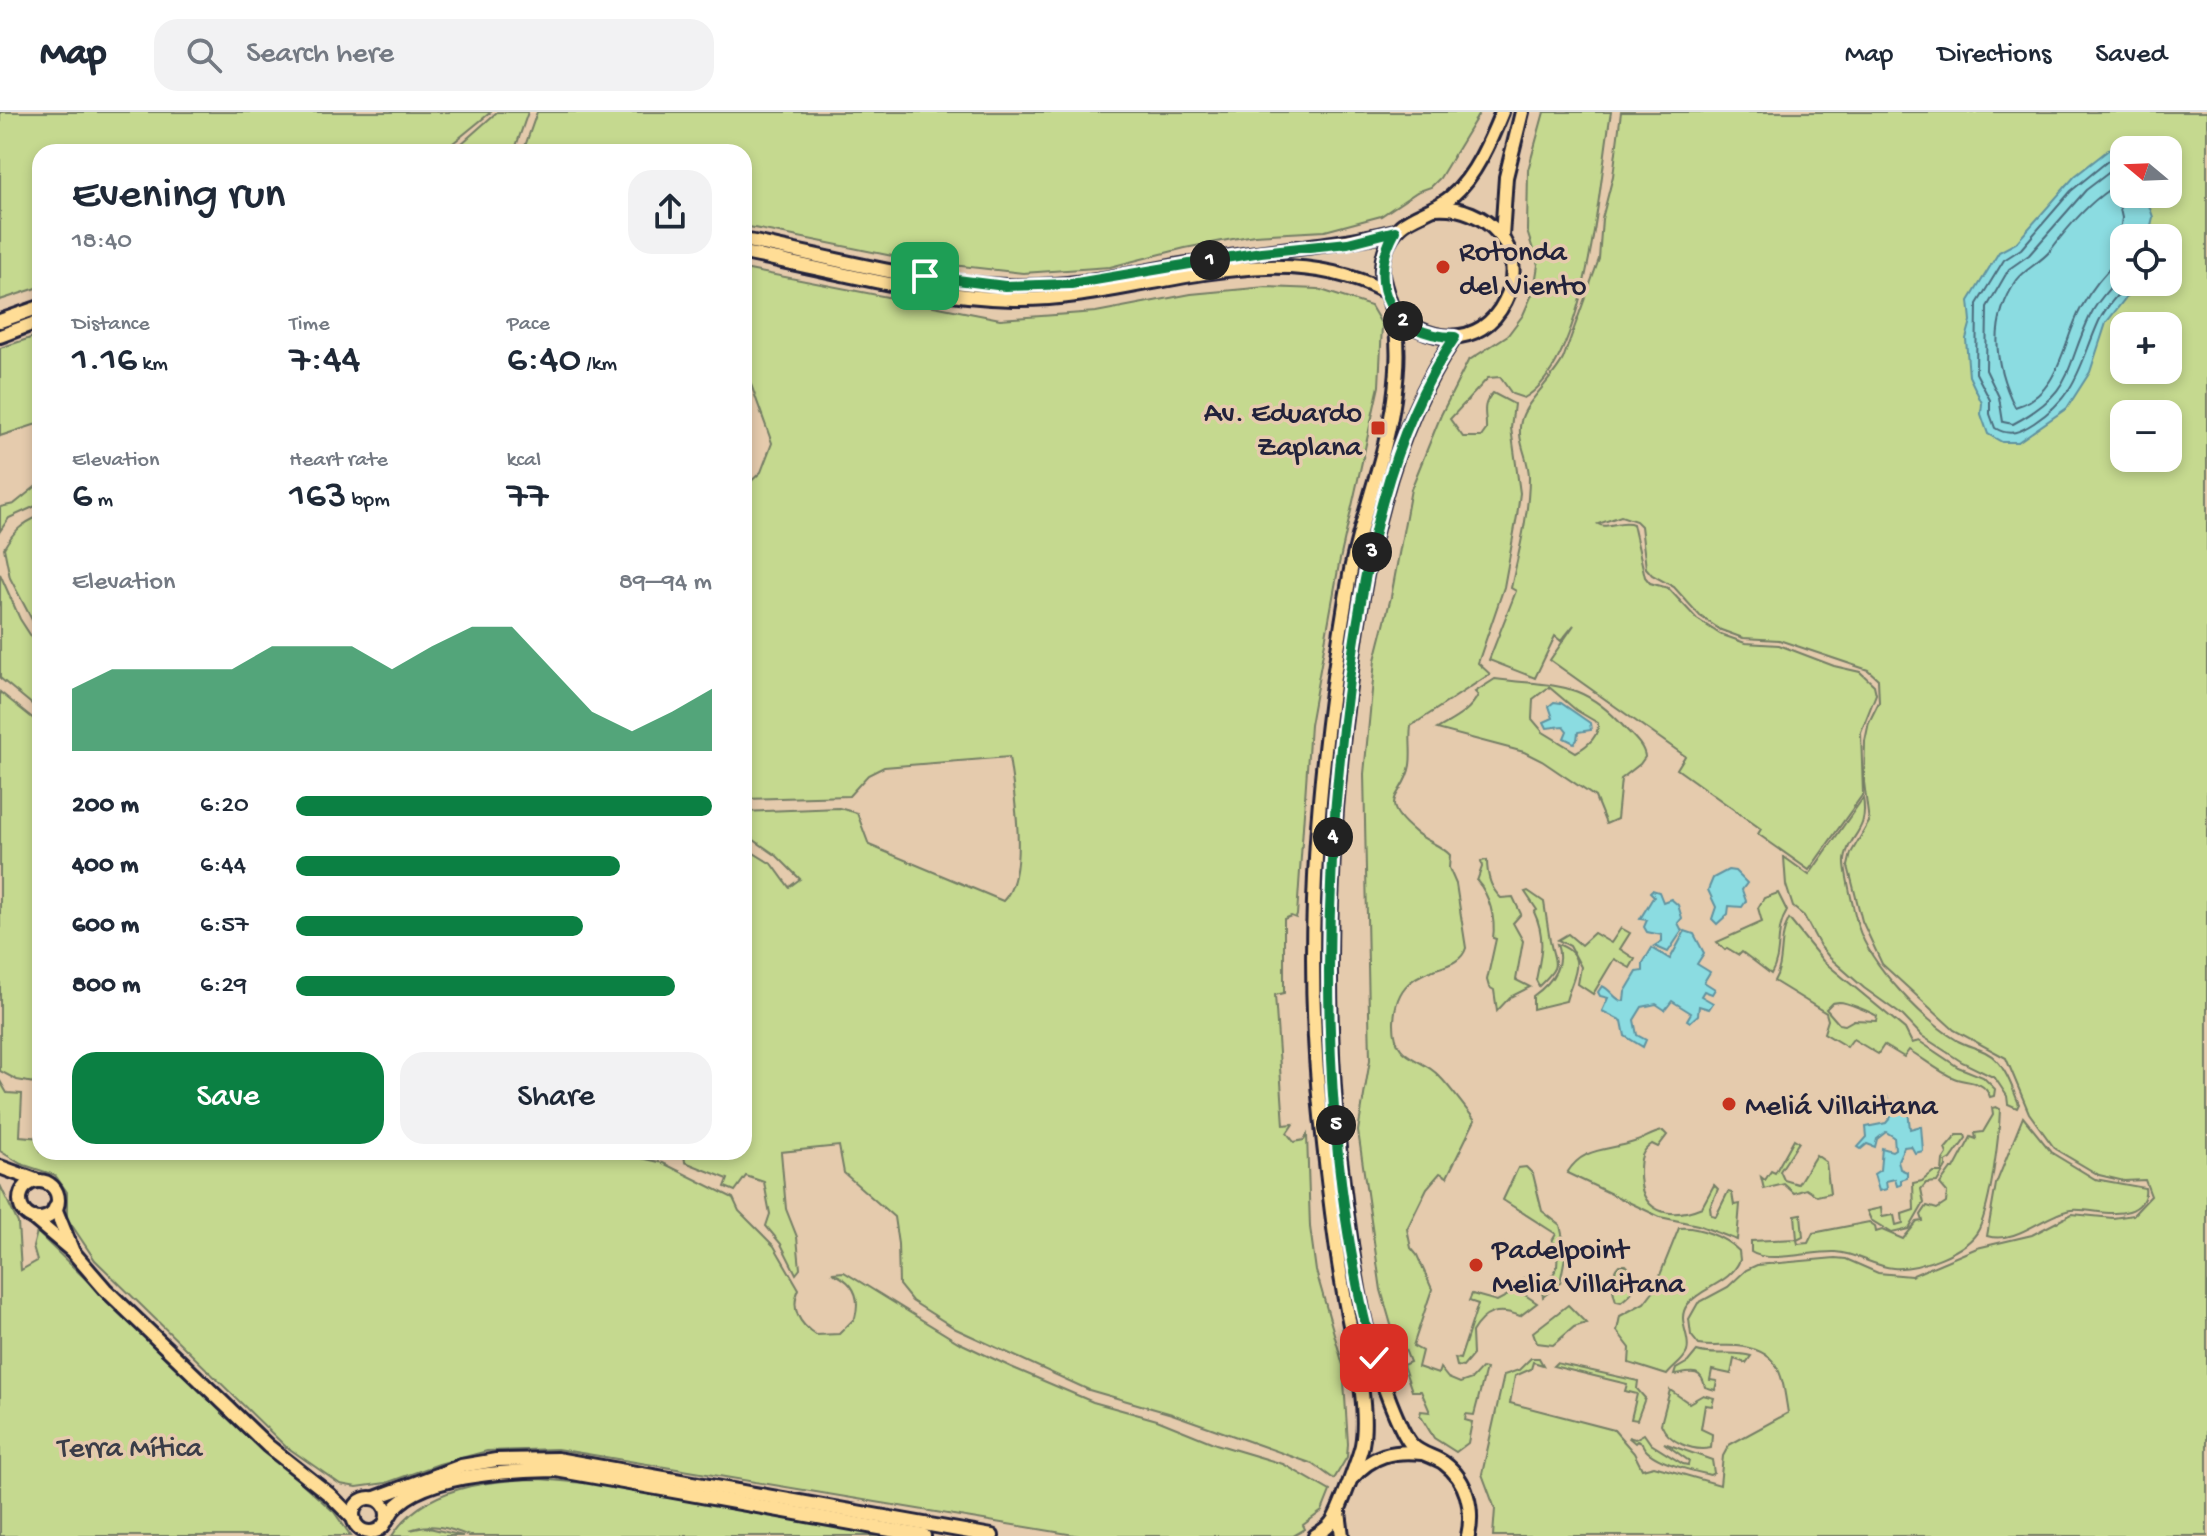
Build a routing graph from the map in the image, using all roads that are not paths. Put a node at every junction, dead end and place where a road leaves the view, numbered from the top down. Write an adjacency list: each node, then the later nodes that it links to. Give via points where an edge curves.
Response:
1 (1502, 112): 3 (main road, via 1453,196)
2 (1522, 112): 5 (main road, via 1506,177)
3 (1432, 208): 4 (main road); 5 (main road, via 1471,211)
4 (1395, 231): 6 (main road, via 1348,243 1029,287 939,278); 8 (main road, via 1381,270)
5 (1502, 236): 14 (main road, via 1511,267 1506,300 1494,318)
6 (752, 242)
7 (752, 255): 8 (main road, via 922,288 1011,299 1103,293 1260,266 1317,269)
8 (1384, 291): 9 (main road)
9 (1392, 308): 14 (main road, via 1419,332); 21 (main road, via 1399,353 1394,403 1351,570 1326,735 1313,894 1320,1112 1361,1390 1362,1444)
10 (32, 310): 11 (main road)
11 (0, 321)
12 (32, 324): 13 (main road)
13 (0, 336)
14 (1455, 337): 20 (main road, via 1399,445 1374,541 1358,615 1340,753 1329,897 1335,1113 1359,1300 1386,1390 1410,1443)
15 (40, 1181): 16 (main road, via 26,1186); 16 (main road, via 0,1167); 17 (main road, via 55,1191)
16 (20, 1198): 18 (main road)
17 (55, 1208): 18 (main road, via 45,1217); 19 (main road)
18 (33, 1218): 19 (main road)
19 (73, 1252): 22 (main road, via 268,1446)
20 (1423, 1453): 21 (main road, via 1381,1455); 31 (main road, via 1457,1475 1466,1491 1471,1512)
21 (1348, 1483): 24 (main road)
22 (319, 1487): 23 (main road); 26 (main road)
23 (369, 1498): 25 (main road, via 386,1507); 26 (main road, via 356,1505); 28 (main road, via 461,1466 557,1459)
24 (1339, 1512): 29 (main road); 30 (main road)
25 (388, 1518): 26 (main road, via 381,1528 368,1532); 27 (main road, via 406,1498 469,1475 556,1470)
26 (354, 1519)
27 (924, 1536)
28 (992, 1536)
29 (1315, 1536)
30 (1342, 1536)
31 (1468, 1536)

